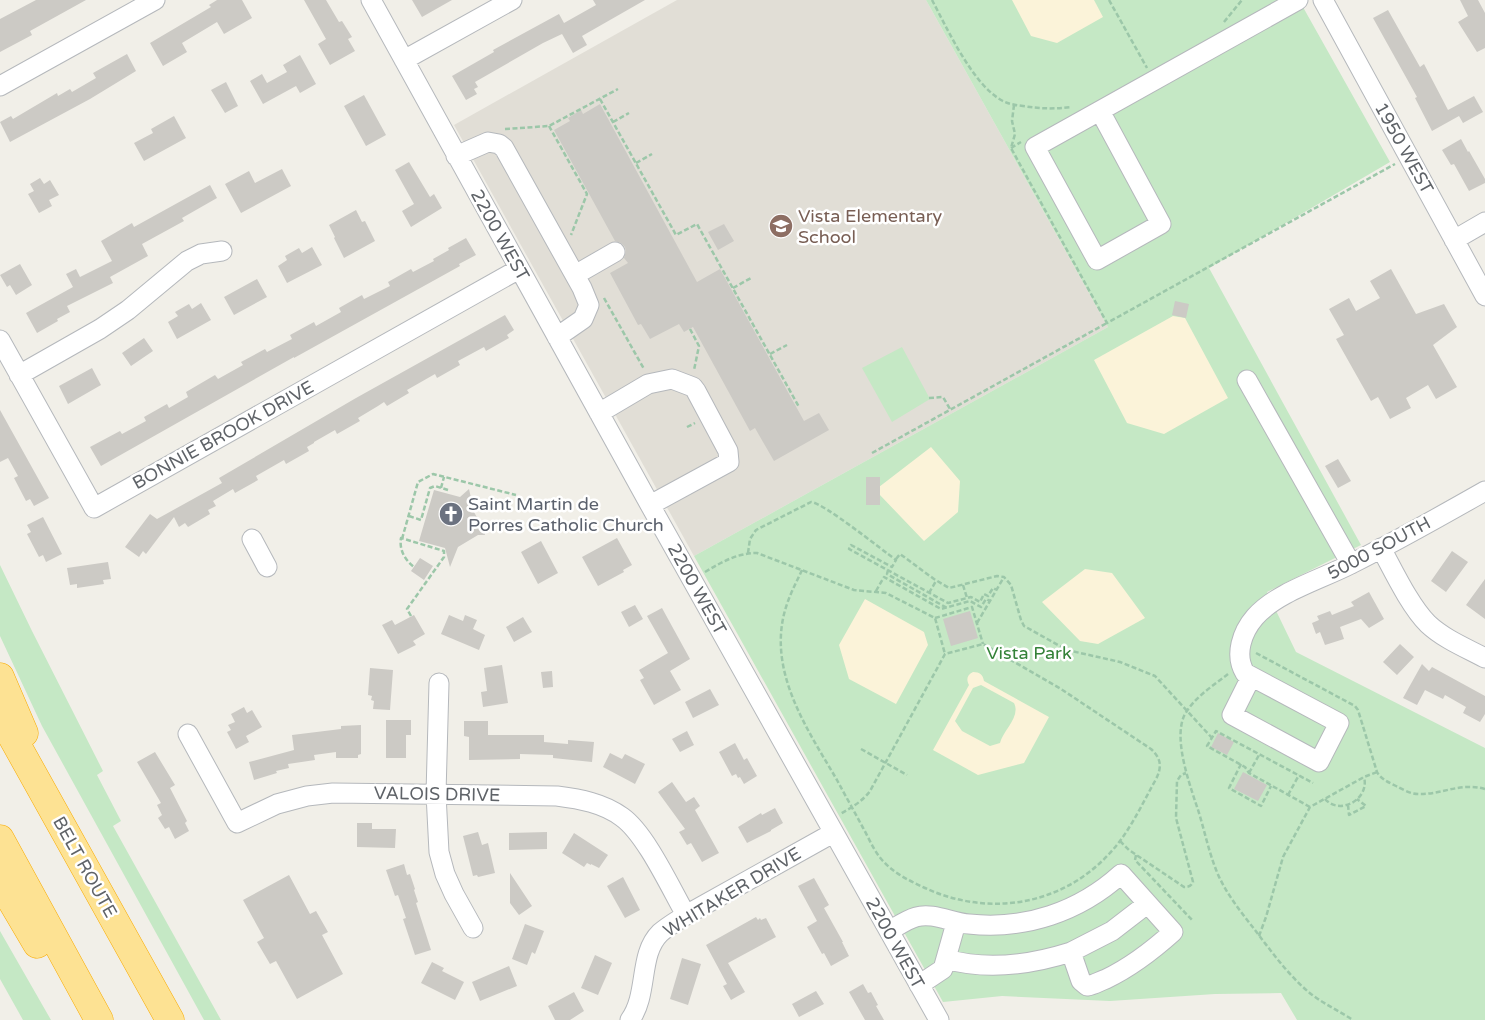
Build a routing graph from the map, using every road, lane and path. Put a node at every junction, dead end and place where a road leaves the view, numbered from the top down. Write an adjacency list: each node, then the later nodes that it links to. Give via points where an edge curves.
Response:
1 (155, 0): 12 (street)
2 (370, 0): 10 (street, 2200 WEST)
3 (512, 0): 10 (street)
4 (932, 0): 15 (path, via 971,70 981,84 1002,101 1034,108)
5 (1110, 0): 11 (path)
6 (1242, 0): 9 (path)
7 (1298, 0): 16 (street)
8 (1323, 0): 26 (street, 1950 WEST)
9 (1221, 26)
10 (404, 60): 22 (street, 2200 WEST)
11 (1149, 72)
12 (0, 86)
13 (618, 89): 14 (path)
14 (600, 99): 18 (path); 19 (path)
15 (1078, 106)
16 (1100, 110): 16 (street, via 1162,224 1097,260 1035,147)
17 (629, 113): 18 (path)
18 (613, 122): 23 (path)
19 (550, 126): 20 (path); 25 (path, via 587,194)
20 (505, 129)
21 (652, 154): 23 (path)
22 (456, 156): 29 (street, 2200 WEST); 30 (street, via 488,142 504,148)
23 (636, 163): 32 (path, via 676,235 697,224)
24 (1485, 222): 26 (street)
25 (571, 236)
26 (1454, 240): 34 (street, 1950 WEST)
27 (222, 251): 43 (street, via 201,254 186,261 128,310)
28 (615, 252): 30 (street)
29 (520, 270): 37 (street, 2200 WEST); 43 (street, BONNIE BROOK DRIVE, via 94,508)
30 (574, 275): 37 (street, via 589,305 583,319)
31 (751, 278): 32 (path)
32 (733, 288): 40 (path)
33 (603, 296): 41 (path)
34 (1485, 296)
35 (1107, 322): 47 (path)
36 (690, 329): 42 (path, via 699,346)
37 (557, 336): 48 (street, 2200 WEST)
38 (0, 340): 43 (street, BONNIE BROOK DRIVE)
39 (787, 345): 40 (path)
40 (770, 354): 46 (path)
41 (646, 371)
42 (693, 374)
43 (19, 375)
44 (1247, 380): 62 (street)
45 (930, 398): 47 (path, via 943,397)
46 (799, 407)
47 (950, 409): 49 (path)
48 (599, 413): 55 (street, 2200 WEST); 55 (street, via 648,384 672,379 693,387 728,451 729,462)
49 (872, 453)
50 (444, 477): 51 (path); 54 (path); 56 (path, via 433,474 418,482)
51 (441, 488): 52 (path); 56 (path, via 430,488 422,520)
52 (448, 490)
53 (1485, 491): 59 (street, 5000 SOUTH)
54 (516, 495)
55 (650, 505): 112 (street, 2200 WEST)
56 (409, 516): 58 (path)
57 (252, 539): 63 (street)
58 (402, 539): 64 (path, via 401,549); 77 (path, via 444,551 444,557 407,609)
59 (1381, 548): 62 (street, 5000 SOUTH); 83 (street, via 1413,605 1429,625)
60 (748, 553): 61 (path, via 750,539 756,530 811,502 819,504); 65 (path, via 757,553); 67 (path, via 734,556)
61 (896, 560): 66 (path, via 892,567 851,545 849,549); 69 (path, via 900,554)
62 (1352, 564): 86 (street, 5000 SOUTH, via 1295,590 1255,617 1240,649 1240,663)
63 (268, 567)
64 (414, 567)
65 (802, 570): 72 (path, via 854,590); 110 (path, via 783,618 782,664 800,716)
66 (888, 570): 73 (path); 76 (path, via 887,574)
67 (703, 573)
68 (1004, 576): 70 (path); 71 (path); 88 (path, via 1013,590 1021,620 1027,628 1067,650 1120,662 1152,674)
69 (936, 580): 70 (path, via 949,588); 73 (path)
70 (963, 585): 74 (path)
71 (997, 590): 74 (path, via 993,588 988,596 984,594 980,602); 75 (path)
72 (876, 591): 76 (path, via 884,577 942,609); 78 (path)
73 (930, 593): 74 (path, via 948,603)
74 (967, 598)
75 (990, 601): 76 (path, via 986,599 981,607 970,601); 79 (path)
76 (947, 608)
77 (411, 616)
78 (935, 618): 79 (path, via 972,607); 82 (path)
79 (977, 623): 80 (path)
80 (983, 644): 82 (path); 114 (path, via 1062,689 1151,749 1159,758 1160,772)
81 (1252, 653): 97 (path, via 1355,706)
82 (945, 654): 94 (path)
83 (1485, 658)
84 (1229, 673): 88 (path)
85 (0, 677): 115 (highway)
86 (1251, 677): 86 (street, via 1339,723 1319,762 1232,715)
87 (439, 683): 105 (street)
88 (1187, 711): 91 (path); 96 (path, via 1181,729)
89 (0, 715): 115 (highway, BELT ROUTE)
90 (188, 734): 105 (street, VALOIS DRIVE, via 237,822 277,804 307,796 333,793)
91 (1212, 738): 93 (path, via 1216,731); 95 (path, via 1207,746)
92 (861, 749): 94 (path)
93 (1259, 754): 98 (path); 100 (path)
94 (886, 764): 99 (path); 110 (path, via 866,796)
95 (1241, 764): 98 (path); 103 (path, via 1229,788 1261,806)
96 (1186, 772): 116 (path, via 1177,781 1176,818 1192,885 1184,887); 124 (path, via 1218,873)
97 (1377, 772): 101 (path); 104 (path, via 1386,781 1417,794 1464,787)
98 (1249, 774): 103 (path)
99 (907, 775)
100 (1299, 775): 102 (path); 106 (path)
101 (1364, 777): 107 (path); 108 (path, via 1364,790)
102 (1312, 783)
103 (1271, 786): 106 (path)
104 (1485, 789)
105 (436, 794): 119 (street, VALOIS DRIVE, via 557,796 576,798 609,809 634,829); 122 (street, via 439,852 445,874)
106 (1288, 795): 111 (path)
107 (1325, 798): 109 (path, via 1338,806); 111 (path)
108 (1357, 799): 109 (path); 109 (path, via 1366,806 1349,815)
109 (1348, 805)
110 (851, 806): 112 (path); 114 (path, via 875,850 891,869 942,896 976,903 1008,904 1060,890 1097,866)
111 (1310, 807): 124 (path, via 1283,857)
112 (835, 824): 119 (street, WHITAKER DRIVE); 123 (street, 2200 WEST)
113 (0, 839): 130 (highway)
114 (1120, 841): 116 (path)
115 (75, 848): 131 (highway, BELT ROUTE)
116 (1136, 855): 120 (path, via 1135,860)
117 (0, 881): 129 (highway)
118 (1148, 904): 121 (street, via 1121,874 1088,899 1032,922 991,926); 125 (street, via 1112,931); 125 (street, via 1173,932 1126,968 1087,986)
119 (686, 915): 128 (street, WHITAKER DRIVE, via 659,934 648,953)
120 (1193, 922)
121 (956, 923): 123 (street, via 922,916); 126 (street)
122 (473, 928)
123 (889, 931): 127 (street, 2200 WEST)
124 (1259, 936): 133 (path, via 1311,994)
125 (1071, 952): 126 (street, via 1008,966 978,966)
126 (946, 959): 127 (street, via 943,969)
127 (919, 985): 132 (street, 2200 WEST)
128 (636, 1019)
129 (80, 1020)
130 (99, 1020)
131 (170, 1020)
132 (939, 1020)
133 (1353, 1020)

